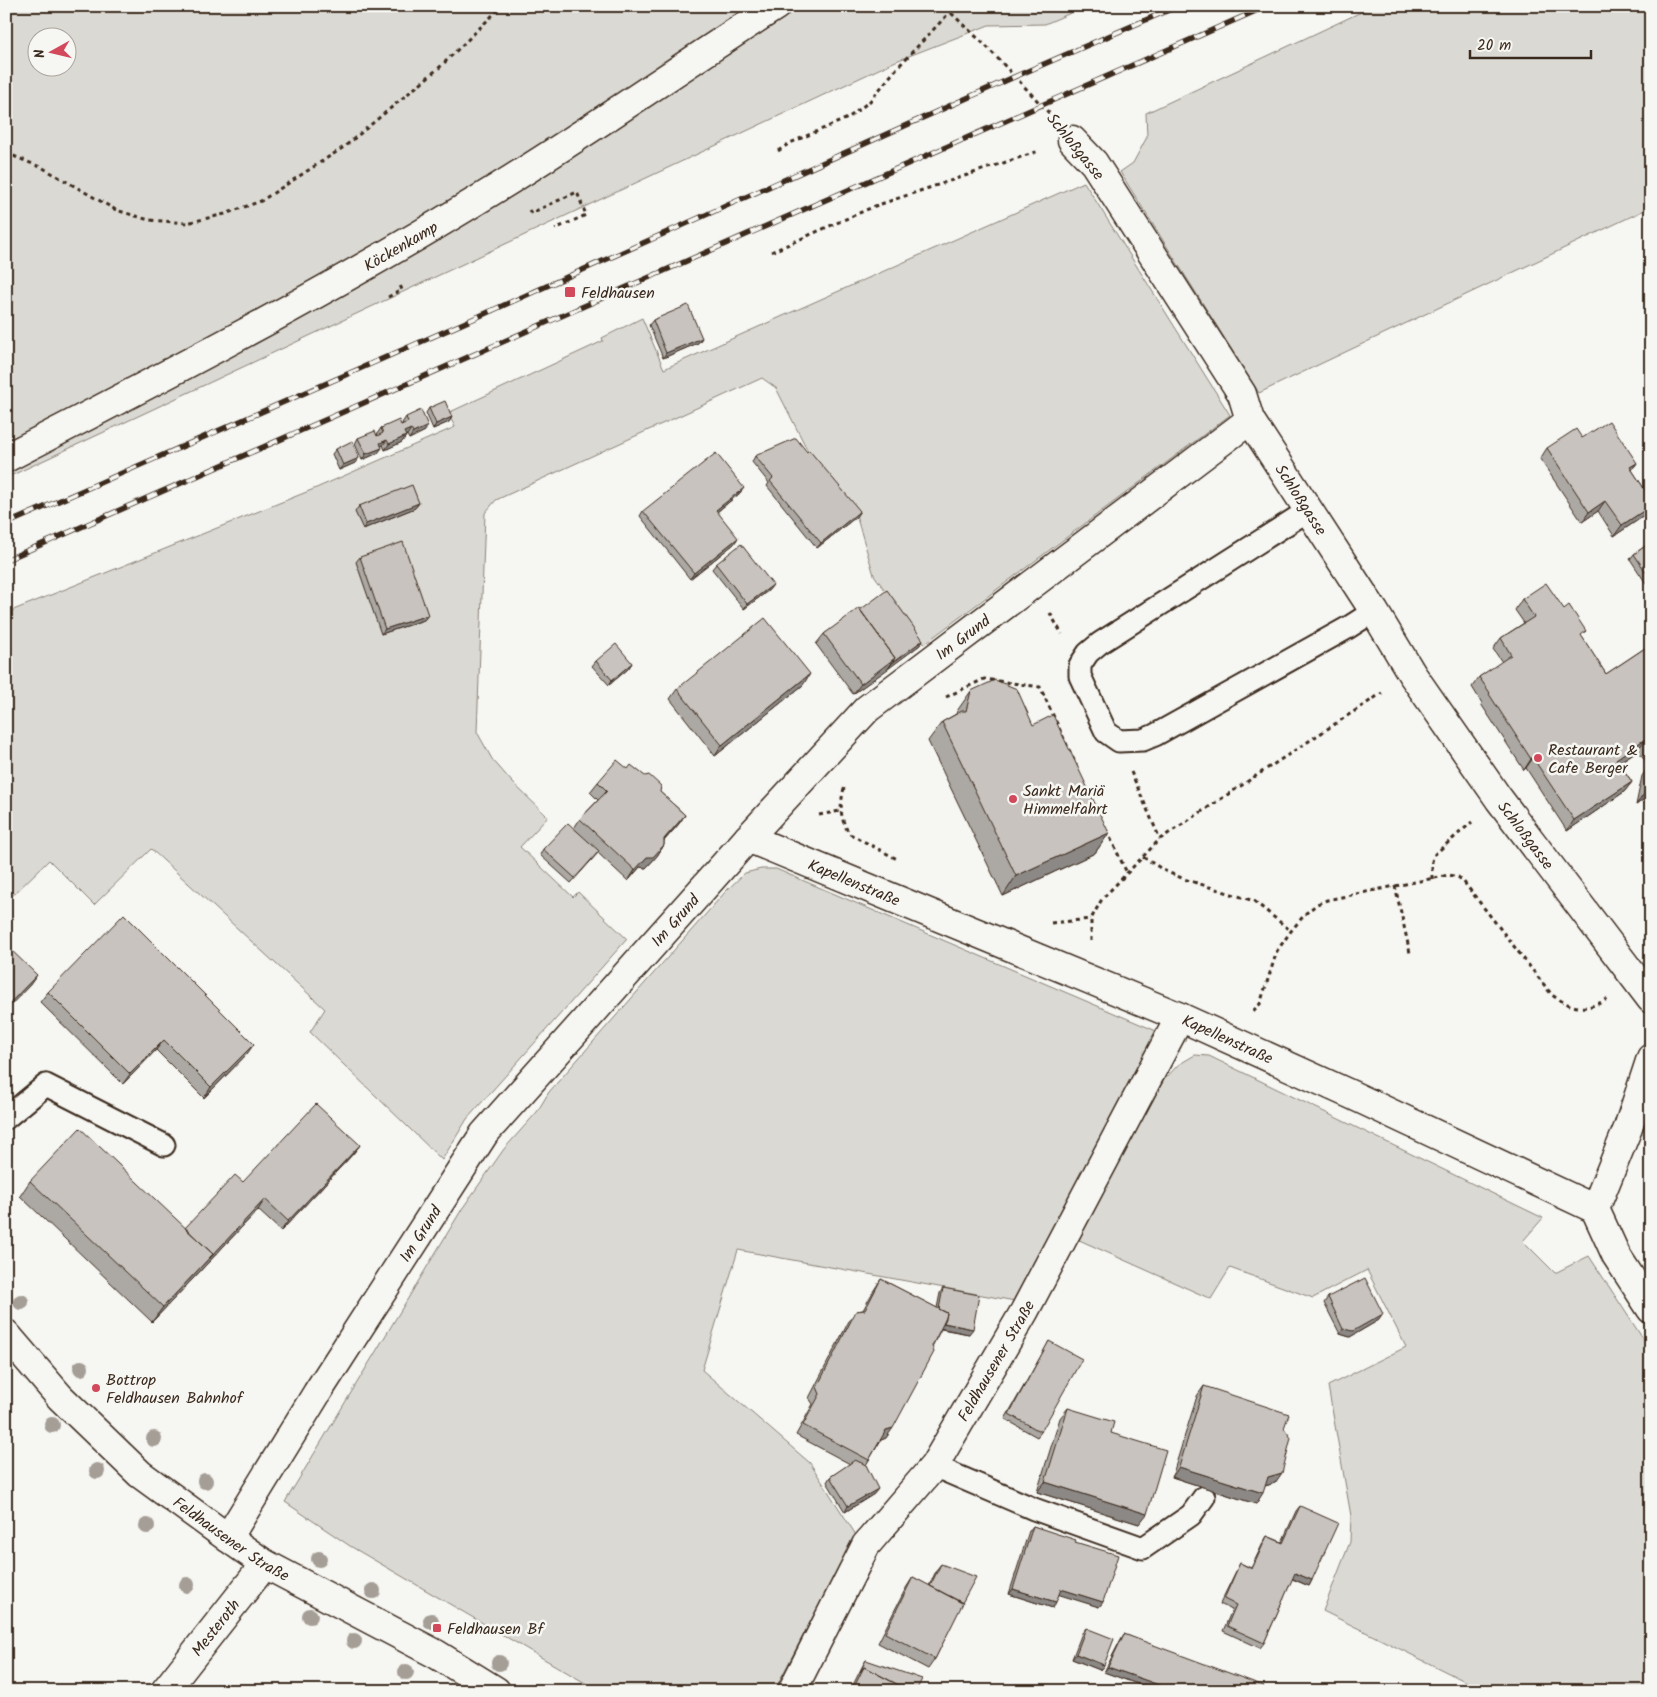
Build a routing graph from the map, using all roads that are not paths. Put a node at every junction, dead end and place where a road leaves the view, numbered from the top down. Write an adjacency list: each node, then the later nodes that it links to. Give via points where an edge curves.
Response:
1 (776, 6): 4 (street, Köckenkamp, via 508,181 386,255 169,374)
2 (1072, 140): 3 (street, Schloßgasse, via 1094,163 1242,394)
3 (1250, 420): 5 (street, Schloßgasse); 7 (street, Im Grund, via 867,709)
4 (6, 458)
5 (1308, 510): 6 (street, Schloßgasse); 6 (lane, via 1100,643 1088,654 1080,665 1080,676 1106,732 1119,741 1143,740 1155,735)
6 (1374, 611): 8 (street, Schloßgasse, via 1412,674 1499,799)
7 (748, 838): 9 (street, Kapellenstraße); 18 (street, Im Grund, via 484,1134 360,1325)
8 (1644, 989)
9 (1180, 1018): 13 (street, Kapellenstraße); 16 (street, Feldhausener Straße, via 1024,1312)
10 (1651, 1058): 13 (street)
11 (6, 1118): 12 (lane, via 46,1085)
12 (164, 1145)
13 (1596, 1209): 14 (street, via 1616,1255)
14 (1651, 1309)
15 (6, 1334): 18 (street, Feldhausener Straße, via 60,1397 140,1474)
16 (934, 1466): 17 (lane, via 1034,1508 1143,1548 1191,1515); 22 (street, Feldhausener Straße, via 866,1544)
17 (1204, 1497)
18 (228, 1538): 19 (street, Feldhausener Straße)
19 (265, 1564): 20 (street, Mesteroth); 21 (street, Feldhausener Straße, via 436,1654)
20 (165, 1691)
21 (496, 1691)
22 (792, 1691)

